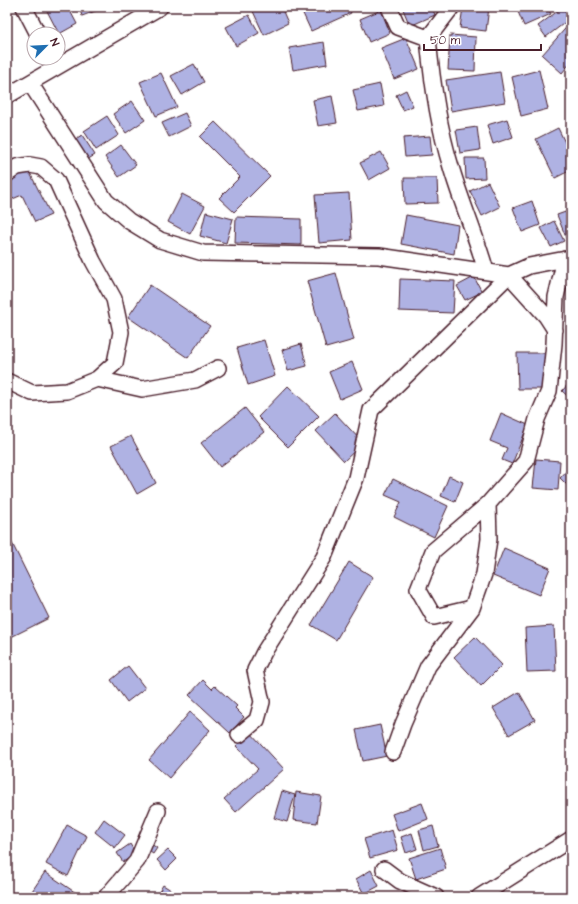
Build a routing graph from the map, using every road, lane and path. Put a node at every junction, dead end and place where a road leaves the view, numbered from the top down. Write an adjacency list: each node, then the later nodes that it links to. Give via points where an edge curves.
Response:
1 (24, 7): 6 (street)
2 (160, 7): 5 (street)
3 (389, 7): 7 (street, via 398,27)
4 (452, 7): 7 (street)
5 (136, 14): 8 (street)
6 (34, 26)
7 (428, 38): 14 (street, via 440,126 451,168)
8 (66, 56)
9 (50, 66): 10 (street)
10 (30, 83): 11 (street); 14 (street, via 106,201 129,221 160,240 203,253 379,256)
11 (7, 96)
12 (7, 174): 18 (street, via 17,167 30,165 41,167 56,180 93,261 114,299 121,332 116,357 114,363)
13 (568, 258): 15 (street, via 529,266); 16 (street, via 556,297)
14 (486, 270): 15 (street)
15 (509, 275): 16 (street, via 546,316); 22 (street, via 371,410 353,485 324,557 255,670 262,702 256,720)
16 (554, 330): 20 (street, via 549,391 537,419 526,461)
17 (218, 368): 18 (street, via 195,380 142,389)
18 (97, 380): 19 (street, via 67,391 32,393)
19 (7, 381)
20 (488, 504): 21 (street, via 489,540 484,574); 21 (street, via 433,550 418,589 434,617)
21 (472, 608): 23 (street, via 428,666)
22 (239, 735)
23 (393, 752)
24 (158, 811): 27 (street, via 137,861)
25 (571, 839): 29 (street)
26 (384, 868): 28 (street, via 400,881)
27 (106, 897)
28 (436, 897)
29 (479, 897)

